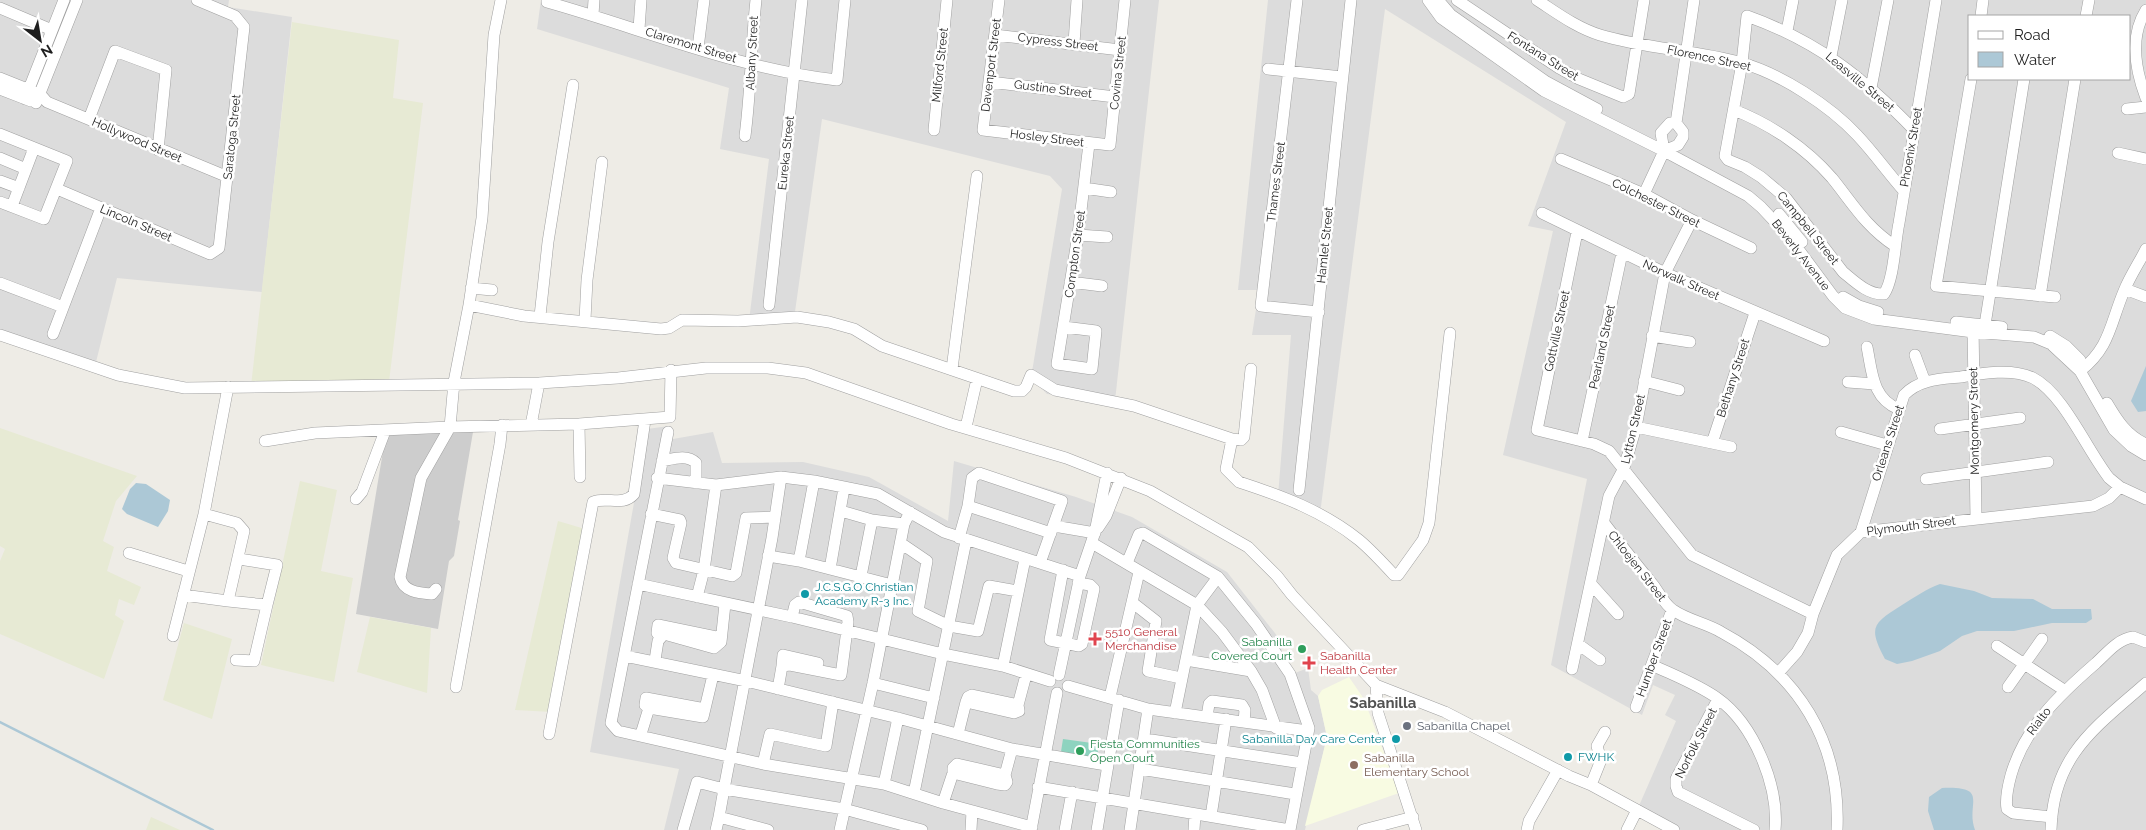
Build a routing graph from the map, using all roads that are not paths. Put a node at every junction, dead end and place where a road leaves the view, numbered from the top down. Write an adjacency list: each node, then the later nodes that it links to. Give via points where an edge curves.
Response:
1 (64, 0): 37 (street)
2 (77, 0): 64 (street)
3 (197, 0): 87 (street, Saratoga Street, via 227,12 240,20 244,27)
4 (501, 0): 112 (street, via 494,35 482,218)
5 (594, 0): 32 (street)
6 (641, 0): 36 (street)
7 (704, 0): 42 (street)
8 (756, 0): 48 (street, Albany Street)
9 (802, 0): 51 (street, Eureka Street)
10 (845, 0): 51 (street, Claremont Street, via 837,80)
11 (948, 0): 70 (street, Milford Street)
12 (999, 0): 39 (street, Davenport Street)
13 (1078, 0): 40 (street)
14 (1125, 0): 44 (street, Covina Street)
15 (1297, 0): 50 (street, Thames Street)
16 (1351, 0): 53 (street, Hamlet Street)
17 (1428, 0): 77 (street, Beverly Avenue, via 1441,18 1544,91)
18 (1438, 0): 77 (street, Beverly Avenue, via 1451,15 1544,81)
19 (1457, 0): 41 (street, Fontana Street, via 1559,68 1623,97 1629,94)
20 (1537, 0): 41 (street, Florence Street, via 1580,26)
21 (1644, 0): 41 (street, Fontana Street)
22 (1694, 0): 45 (street)
23 (1793, 0): 38 (street)
24 (1842, 0): 46 (street)
25 (1888, 0): 59 (street)
26 (1936, 0): 72 (street, Phoenix Street)
27 (1983, 0): 33 (street)
28 (2088, 0): 34 (street)
29 (547, 1): 32 (street, Claremont Street)
30 (0, 8): 37 (street)
31 (2146, 10): 43 (street, via 2139,25)
32 (593, 15): 36 (street, Claremont Street)
33 (1981, 15)
34 (2086, 15)
35 (1747, 16): 38 (street, Leasville Street); 47 (street, Campbell Street)
36 (639, 29): 42 (street, Claremont Street)
37 (52, 30): 61 (street)
38 (1787, 31): 46 (street, Leasville Street)
39 (995, 35): 40 (street, Cypress Street); 57 (street, Davenport Street)
40 (1074, 44): 44 (street, Cypress Street)
41 (1638, 44): 45 (street, Florence Street)
42 (698, 48): 48 (street, Claremont Street)
43 (2140, 48): 63 (street, via 2138,71)
44 (1120, 50): 62 (street, Covina Street)
45 (1686, 53): 47 (street, Florence Street); 69 (street)
46 (1831, 56): 59 (street, Leasville Street)
47 (1742, 63): 67 (street, Campbell Street); 92 (street, Florence Street, via 1765,71 1824,106 1856,134)
48 (750, 64): 51 (street, Claremont Street); 74 (street, Albany Street, via 752,78)
49 (1268, 69): 50 (street)
50 (1289, 72): 53 (street); 123 (street, Thames Street, via 1261,306)
51 (794, 75): 121 (street, Eureka Street)
52 (0, 78): 61 (street, Hollywood Street)
53 (1342, 78): 123 (street, Hamlet Street)
54 (1971, 80): 115 (street, via 1936,286)
55 (2024, 80): 115 (street, Montgomery Street)
56 (2075, 80): 117 (street)
57 (990, 82): 62 (street, Gustine Street); 71 (street, Davenport Street)
58 (573, 85): 125 (street, via 548,242)
59 (1871, 88): 72 (street, Leasville Street)
60 (0, 89): 61 (street, Hollywood Street)
61 (27, 94): 64 (street, Hollywood Street)
62 (1115, 97): 76 (street, Covina Street)
63 (2146, 98)
64 (41, 100): 68 (street, Hollywood Street)
65 (2146, 107): 66 (street)
66 (2128, 109)
67 (1734, 110): 103 (street, via 1763,123 1799,148 1831,178 1866,223); 116 (street, Campbell Street, via 1725,150 1728,160 1745,167 1786,198 1843,272 1877,294)
68 (88, 119): 79 (street, Hollywood Street); 79 (street, via 115,50 166,70)
69 (1676, 123): 77 (street, via 1662,130 1661,138); 77 (street, via 1683,132 1681,142)
70 (934, 130)
71 (983, 130): 75 (street, Hosley Street)
72 (1915, 131): 92 (street, Phoenix Street)
73 (0, 134): 78 (street)
74 (745, 136)
75 (1089, 144): 76 (street, Hosley Street); 90 (street, Compton Street)
76 (1110, 145)
77 (1666, 147): 94 (street); 128 (street, Beverly Avenue, via 1752,191 1772,207 1794,230 1837,292 1848,301 1875,312)
78 (34, 148): 85 (street); 91 (street, via 68,161)
79 (158, 150): 87 (street, Hollywood Street)
80 (2118, 152): 83 (street)
81 (0, 158): 85 (street)
82 (1561, 159): 94 (street, Colchester Street)
83 (2146, 160)
84 (602, 162): 126 (street)
85 (26, 169): 89 (street)
86 (977, 176): 137 (street)
87 (228, 177): 106 (street, Saratoga Street, via 222,242)
88 (0, 181): 89 (street)
89 (19, 188): 96 (street)
90 (1084, 188): 93 (street); 101 (street, Compton Street)
91 (57, 189): 96 (street, via 44,219); 97 (street, Lincoln Street)
92 (1904, 191): 103 (street, Phoenix Street)
93 (1111, 192)
94 (1644, 194): 99 (street, Colchester Street)
95 (0, 202): 96 (street)
96 (12, 206)
97 (100, 208): 106 (street, Lincoln Street, via 210,254); 122 (street)
98 (1542, 213): 100 (street, Norwalk Street)
99 (1692, 220): 104 (street, Colchester Street); 108 (street, Lytton Street)
100 (1577, 232): 107 (street, Norwalk Street); 167 (street, Gottville Street, via 1537,430)
101 (1078, 235): 102 (street); 109 (street, Compton Street)
102 (1107, 237)
103 (1895, 246): 116 (street, Phoenix Street, via 1888,288)
104 (1751, 248)
105 (2146, 249): 113 (street)
106 (215, 252)
107 (1622, 254): 108 (street, Norwalk Street); 167 (street, Pearland Street)
108 (1665, 273): 124 (street, Norwalk Street); 132 (street, Lytton Street)
109 (1070, 282): 111 (street); 127 (street, Compton Street)
110 (0, 283): 122 (street)
111 (1102, 286)
112 (471, 288): 114 (street); 120 (street)
113 (2125, 289): 119 (street); 139 (street, via 2104,345 2097,357)
114 (492, 290)
115 (1989, 291): 117 (street); 128 (street, Montgomery Street)
116 (1884, 294)
117 (2040, 296): 118 (street)
118 (2055, 297)
119 (2146, 297)
120 (469, 305): 125 (street, via 508,314); 144 (street)
121 (769, 305)
122 (63, 307): 130 (street)
123 (1318, 312): 188 (street, Hamlet Street)
124 (1755, 313): 133 (street, Norwalk Street); 168 (street, Bethany Street)
125 (540, 316): 126 (street)
126 (585, 320): 137 (street, via 661,329 682,320 797,317 854,329 882,346)
127 (1064, 327): 127 (street, Compton Street, via 1057,364 1092,369 1096,331)
128 (1978, 328): 139 (street, Beverly Avenue, via 2035,331 2052,337 2066,346); 141 (street, Montgomery Street)
129 (1450, 333): 165 (street, via 1429,523 1423,540 1398,575 1394,575 1359,540 1332,521 1307,507 1239,482 1231,476 1226,469)
130 (53, 334)
131 (0, 335): 149 (street, via 134,380 185,388)
132 (1652, 336): 134 (street); 143 (street, Lytton Street)
133 (1824, 341)
134 (1690, 342)
135 (1868, 347): 148 (street)
136 (1914, 355): 146 (street)
137 (952, 368): 142 (street)
138 (1251, 369): 165 (street, via 1244,437)
139 (2083, 369): 169 (street, Beverly Avenue, via 2121,425 2130,435); 172 (street, Beverly Avenue, via 2114,430)
140 (671, 370): 147 (street, via 618,378); 153 (street, via 670,416); 159 (street, via 768,368 806,373)
141 (1972, 375): 146 (street, Orleans Street); 155 (street, Montgomery Street); 186 (street, Orleans Street, via 2014,373 2032,377 2046,386 2098,464)
142 (977, 379): 159 (street); 165 (street, via 1022,392 1031,375 1055,390 1134,406)
143 (1644, 381): 150 (street); 160 (street, Lytton Street)
144 (454, 382): 147 (street); 149 (street); 158 (street)
145 (1848, 382): 148 (street)
146 (1925, 382): 151 (street, Orleans Street, via 1908,391)
147 (539, 383): 157 (street)
148 (1875, 384): 151 (street, via 1883,400)
149 (228, 387): 194 (street)
150 (1679, 390)
151 (1899, 409): 170 (street, Orleans Street)
152 (2020, 418): 155 (street)
153 (646, 420): 154 (street); 288 (street, via 634,494 624,501 593,502)
154 (579, 424): 157 (street); 178 (street)
155 (1974, 424): 161 (street); 177 (street, Montgomery Street)
156 (502, 425): 157 (street); 158 (street); 267 (street)
157 (531, 425)
158 (450, 427): 162 (street); 224 (street, via 421,478 400,577 408,590 432,594)
159 (966, 427): 176 (street)
160 (1636, 427): 168 (street); 175 (street, Lytton Street)
161 (1940, 429)
162 (385, 431): 166 (street, via 315,432); 189 (street, via 362,492)
163 (668, 432): 173 (street)
164 (1841, 432): 170 (street)
165 (1232, 440)
166 (265, 441)
167 (1582, 441): 175 (street, via 1609,450)
168 (1712, 443): 171 (street)
169 (2146, 444)
170 (1887, 445): 202 (street, Orleans Street)
171 (1730, 447)
172 (2146, 455)
173 (662, 461): 180 (street); 184 (street, via 692,459 696,462)
174 (2048, 462): 177 (street)
175 (1624, 468): 200 (street, Lytton Street, via 1612,488); 236 (street, via 1692,555)
176 (1107, 472): 181 (street); 203 (street)
177 (1975, 472): 182 (street); 197 (street, Montgomery Street)
178 (580, 476)
179 (781, 477): 183 (street); 185 (street); 196 (street)
180 (657, 478): 184 (street); 195 (street)
181 (1121, 478): 203 (street); 265 (street, via 1248,547)
182 (1926, 479)
183 (814, 480): 187 (street); 210 (street)
184 (696, 483): 185 (street)
185 (716, 485): 214 (street)
186 (2120, 487): 190 (street); 197 (street, Plymouth Street, via 2109,498 2093,506)
187 (844, 488): 192 (street); 193 (street, via 878,494)
188 (1299, 490)
189 (356, 499)
190 (2146, 499)
191 (968, 506): 201 (street); 201 (street, via 972,478 979,473 1062,501); 204 (street)
192 (841, 511): 198 (street); 213 (street)
193 (910, 512): 199 (street); 204 (street)
194 (204, 514): 208 (street, via 241,527 244,531); 216 (street)
195 (651, 514): 214 (street, via 680,520 676,563); 221 (street)
196 (775, 517): 207 (street); 214 (street, via 746,518 734,575)
197 (1976, 518): 202 (street, Plymouth Street)
198 (872, 520): 199 (street); 218 (street)
199 (904, 524): 205 (street)
200 (1604, 524): 222 (street, Lytton Street); 234 (street, Chloejen Street)
201 (1053, 529): 203 (street); 211 (street)
202 (1861, 532): 236 (street, Plymouth Street, via 1837,555)
203 (1094, 536): 212 (street); 220 (street)
204 (963, 539): 209 (street); 237 (street)
205 (902, 544): 223 (street); 237 (street, via 928,561 918,611)
206 (130, 553): 216 (street)
207 (768, 556): 210 (street); 233 (street)
208 (239, 559): 228 (street); 231 (street, via 277,565)
209 (1025, 559): 211 (street); 225 (street)
210 (799, 562): 213 (street)
211 (1040, 563): 215 (street)
212 (1127, 563): 217 (street); 219 (street, via 1138,534 1143,533)
213 (830, 569): 218 (street)
214 (704, 570): 227 (street)
215 (1063, 570): 220 (street); 243 (street, via 1049,636 1052,641)
216 (188, 571): 226 (street)
217 (1139, 572): 229 (street); 232 (street)
218 (861, 576): 223 (street)
219 (1218, 577): 232 (street); 286 (street, via 1290,674)
220 (1079, 580): 243 (street); 243 (street, via 1094,589 1082,644)
221 (638, 584): 227 (street); 247 (street)
222 (1592, 584): 235 (street); 244 (street, Lytton Street)
223 (892, 585): 240 (street)
224 (436, 589)
225 (1018, 591): 237 (street, via 989,586 978,631); 254 (street)
226 (184, 595): 228 (street); 239 (street)
227 (697, 597): 230 (street)
228 (228, 601): 231 (street)
229 (1133, 603): 261 (street, via 1156,621 1148,672); 273 (street)
230 (725, 604): 233 (street); 249 (street, via 718,646 714,648 664,634 660,637)
231 (267, 605): 248 (street, via 254,661)
232 (1197, 605): 250 (street); 256 (street, via 1222,632)
233 (758, 610): 238 (street); 262 (street)
234 (1672, 610): 253 (street, Humber Street); 257 (street, Chloejen Street, via 1721,631)
235 (1618, 614)
236 (1813, 614): 257 (street, Plymouth Street, via 1808,633 1797,652)
237 (949, 626): 246 (street)
238 (847, 630): 240 (street); 269 (street, via 841,675 782,666)
239 (173, 636)
240 (882, 639): 246 (street); 263 (street)
241 (2042, 639): 252 (street)
242 (2146, 642): 270 (street, Rialto, via 2126,638)
243 (1066, 643): 260 (street)
244 (1578, 644): 251 (street); 255 (street, Lytton Street)
245 (1997, 646): 252 (street)
246 (943, 654): 254 (street); 272 (street)
247 (625, 656): 249 (street); 289 (street, via 611,723 618,731)
248 (236, 660)
249 (655, 660): 259 (street)
250 (1186, 660): 256 (street); 261 (street)
251 (1600, 660)
252 (2024, 663): 268 (street); 270 (street)
253 (1652, 665): 274 (street); 276 (street, Humber Street)
254 (1003, 666): 258 (street)
255 (1572, 669)
256 (1250, 671): 285 (street, via 1262,690)
257 (1779, 672): 344 (street, Chloejen Street, via 1799,697 1823,740 1835,786)
258 (1026, 674): 260 (street); 290 (street, via 1018,705 972,695 966,702)
259 (713, 675): 262 (street); 289 (street, via 703,717 650,708)
260 (1055, 678): 266 (street, via 1066,678); 271 (street, via 1050,687)
261 (1181, 678): 279 (street)
262 (746, 681): 269 (street); 295 (street)
263 (873, 683): 272 (street); 278 (street)
264 (2146, 683): 320 (street, via 2094,728 2071,755 2062,772)
265 (1376, 685): 300 (street, via 1445,712); 319 (street, via 1378,713)
266 (1068, 686): 271 (street, via 1062,693); 273 (street)
267 (456, 687)
268 (2008, 687)
269 (778, 689): 275 (street)
270 (2064, 690): 320 (street, Rialto, via 2030,731 2015,762 2005,801 2007,809 2013,813)
271 (1057, 693): 294 (street)
272 (934, 698): 284 (street)
273 (1115, 698): 277 (street); 298 (street)
274 (1718, 699): 342 (street, Norfolk Street, via 1676,779 1676,786 1678,792); 343 (street, via 1750,736 1761,756 1770,782)
275 (833, 702): 278 (street); 297 (street, via 825,746 771,727)
276 (1636, 706)
277 (1148, 708): 279 (street); 291 (street)
278 (866, 710): 281 (street); 301 (street)
279 (1175, 713): 280 (street)
280 (1207, 716): 282 (street); 283 (street, via 1212,700 1242,705)
281 (898, 718): 284 (street); 303 (street)
282 (1226, 718): 283 (street); 293 (street)
283 (1244, 722): 285 (street)
284 (929, 727): 290 (street); 308 (street)
285 (1276, 728): 286 (street)
286 (1308, 732): 296 (street)
287 (1605, 732): 304 (street, via 1597,746 1601,760)
288 (549, 734)
289 (641, 734): 295 (street)
290 (958, 734): 292 (street)
291 (1145, 738): 293 (street); 299 (street)
292 (1012, 749): 294 (street); 311 (street, via 1007,782 1003,785 953,773)
293 (1220, 751): 296 (street); 302 (street)
294 (1044, 754): 298 (street); 305 (street)
295 (731, 756): 297 (street); 306 (street)
296 (1302, 763): 309 (street)
297 (763, 764): 301 (street)
298 (1106, 765): 310 (street)
299 (1140, 769): 302 (street); 312 (street)
300 (1558, 770): 304 (street); 339 (street)
301 (852, 778): 303 (street); 313 (street)
302 (1216, 782): 309 (street); 317 (street)
303 (884, 784): 308 (street)
304 (1591, 785): 314 (street)
305 (1038, 787): 307 (street); 324 (street)
306 (724, 789): 313 (street); 318 (street); 326 (street, via 697,782)
307 (1072, 792): 310 (street); 332 (street)
308 (914, 793): 311 (street)
309 (1295, 794): 336 (street)
310 (1102, 797): 312 (street); 333 (street)
311 (943, 803): 315 (street)
312 (1135, 805): 316 (street); 334 (street)
313 (844, 808): 321 (street); 329 (street)
314 (1637, 810): 340 (street); 341 (street)
315 (972, 811): 324 (street); 331 (street)
316 (1195, 814): 317 (street); 335 (street)
317 (1211, 816): 322 (street)
318 (719, 817): 327 (street); 328 (street)
319 (1413, 817): 337 (street); 338 (street)
320 (2052, 817): 345 (street)
321 (879, 824): 323 (street)
322 (1229, 825): 325 (street)
323 (910, 828): 330 (street)
324 (1031, 828)
325 (1258, 828): 336 (street)
326 (683, 830)
327 (716, 830)
328 (768, 830)
329 (840, 830)
330 (922, 830)
331 (971, 830)
332 (1065, 830)
333 (1097, 830)
334 (1130, 830)
335 (1194, 830)
336 (1290, 830)
337 (1363, 830)
338 (1416, 830)
339 (1527, 830)
340 (1627, 830)
341 (1674, 830)
342 (1754, 830)
343 (1775, 830)
344 (1837, 830)
345 (2052, 830)

